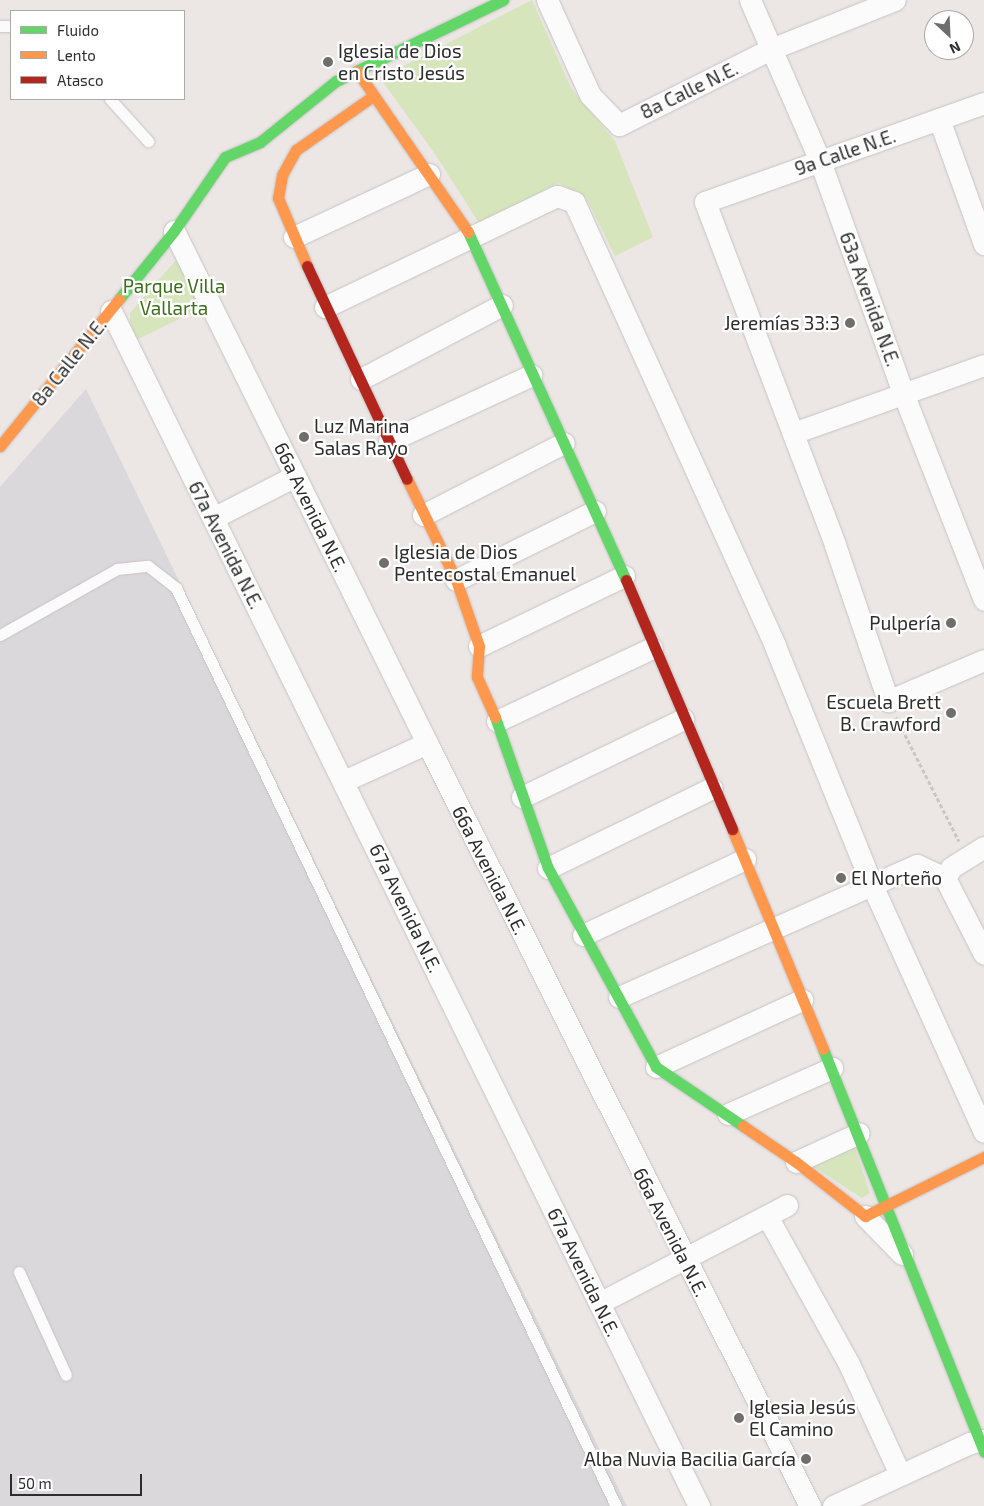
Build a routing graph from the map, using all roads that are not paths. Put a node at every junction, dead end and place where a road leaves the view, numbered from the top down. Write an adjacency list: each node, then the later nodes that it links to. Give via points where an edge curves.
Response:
1 (503, 0): 6 (street)
2 (547, 0): 5 (street, 8a Calle N.E., via 590,95 619,125)
3 (750, 0): 5 (street, 63a Avenida N.E.)
4 (895, 0): 5 (street, 8a Calle N.E.)
5 (771, 49): 12 (street, 63a Avenida N.E.)
6 (357, 71): 7 (street); 14 (street, 8a Calle N.E., via 336,81 260,142 225,157)
7 (373, 96): 13 (street); 15 (street, via 296,150 282,175 278,198)
8 (111, 100): 11 (lane)
9 (984, 103): 10 (street, 9a Calle N.E.)
10 (939, 119): 12 (street, 9a Calle N.E.); 17 (street)
11 (148, 141)
12 (820, 161): 24 (street, 63a Avenida N.E.); 25 (street, 9a Calle N.E., via 705,202)
13 (429, 174): 15 (street); 16 (street)
14 (174, 231): 20 (street, 8a Calle N.E.); 29 (street, 66a Avenida N.E.)
15 (294, 237): 19 (street)
16 (472, 238): 18 (street); 19 (street); 50 (street, via 557,196 574,202 775,646)
17 (984, 244)
18 (502, 305): 22 (street); 23 (street)
19 (325, 307): 23 (street)
20 (111, 311): 28 (street, 8a Calle N.E.); 32 (street, 67a Avenida N.E.)
21 (984, 364): 24 (street)
22 (532, 375): 26 (street); 27 (street)
23 (361, 379): 26 (street)
24 (904, 393): 25 (street); 35 (street, 63a Avenida N.E.)
25 (793, 433): 39 (street, via 888,701)
26 (389, 442): 31 (street)
27 (564, 443): 30 (street); 31 (street)
28 (0, 446)
29 (296, 476): 32 (street); 42 (street, 66a Avenida N.E.)
30 (594, 511): 33 (street); 34 (street)
31 (423, 515): 34 (street)
32 (213, 518): 43 (street, 67a Avenida N.E.)
33 (624, 576): 37 (street); 38 (street)
34 (456, 580): 37 (street)
35 (984, 600)
36 (0, 634): 74 (lane, via 117,569 148,566 176,588)
37 (479, 646): 41 (street, via 477,676)
38 (652, 648): 40 (street); 41 (street)
39 (984, 660)
40 (682, 719): 44 (street); 45 (street)
41 (497, 721): 45 (street)
42 (426, 743): 43 (street); 68 (street, 66a Avenida N.E.)
43 (344, 781): 70 (street, 67a Avenida N.E.)
44 (712, 788): 47 (street); 48 (street)
45 (522, 797): 48 (street)
46 (976, 852): 49 (street, via 951,868)
47 (745, 859): 51 (street); 52 (street)
48 (548, 868): 52 (street)
49 (945, 878): 50 (street, via 917,865); 53 (street)
50 (872, 885): 51 (street); 59 (street)
51 (773, 930): 54 (street); 55 (street)
52 (583, 935): 54 (street)
53 (984, 954)
54 (619, 997): 56 (street)
55 (802, 1000): 56 (street); 57 (street)
56 (656, 1067): 58 (street)
57 (832, 1068): 58 (street); 60 (street)
58 (728, 1114): 62 (street)
59 (984, 1132)
60 (859, 1133): 62 (street); 64 (street)
61 (984, 1157): 64 (street)
62 (796, 1162): 66 (street)
63 (786, 1205): 65 (street)
64 (888, 1205): 66 (street); 67 (street)
65 (767, 1216): 68 (street); 73 (street, via 848,1362)
66 (865, 1216): 67 (street)
67 (903, 1255): 72 (street)
68 (684, 1258): 70 (street); 76 (street, 66a Avenida N.E.)
69 (19, 1272): 71 (lane)
70 (599, 1303): 75 (street, 67a Avenida N.E.)
71 (66, 1375)
72 (975, 1445): 73 (street)
73 (900, 1474): 77 (street)
74 (616, 1506)
75 (699, 1506)
76 (810, 1506)
77 (833, 1506)

